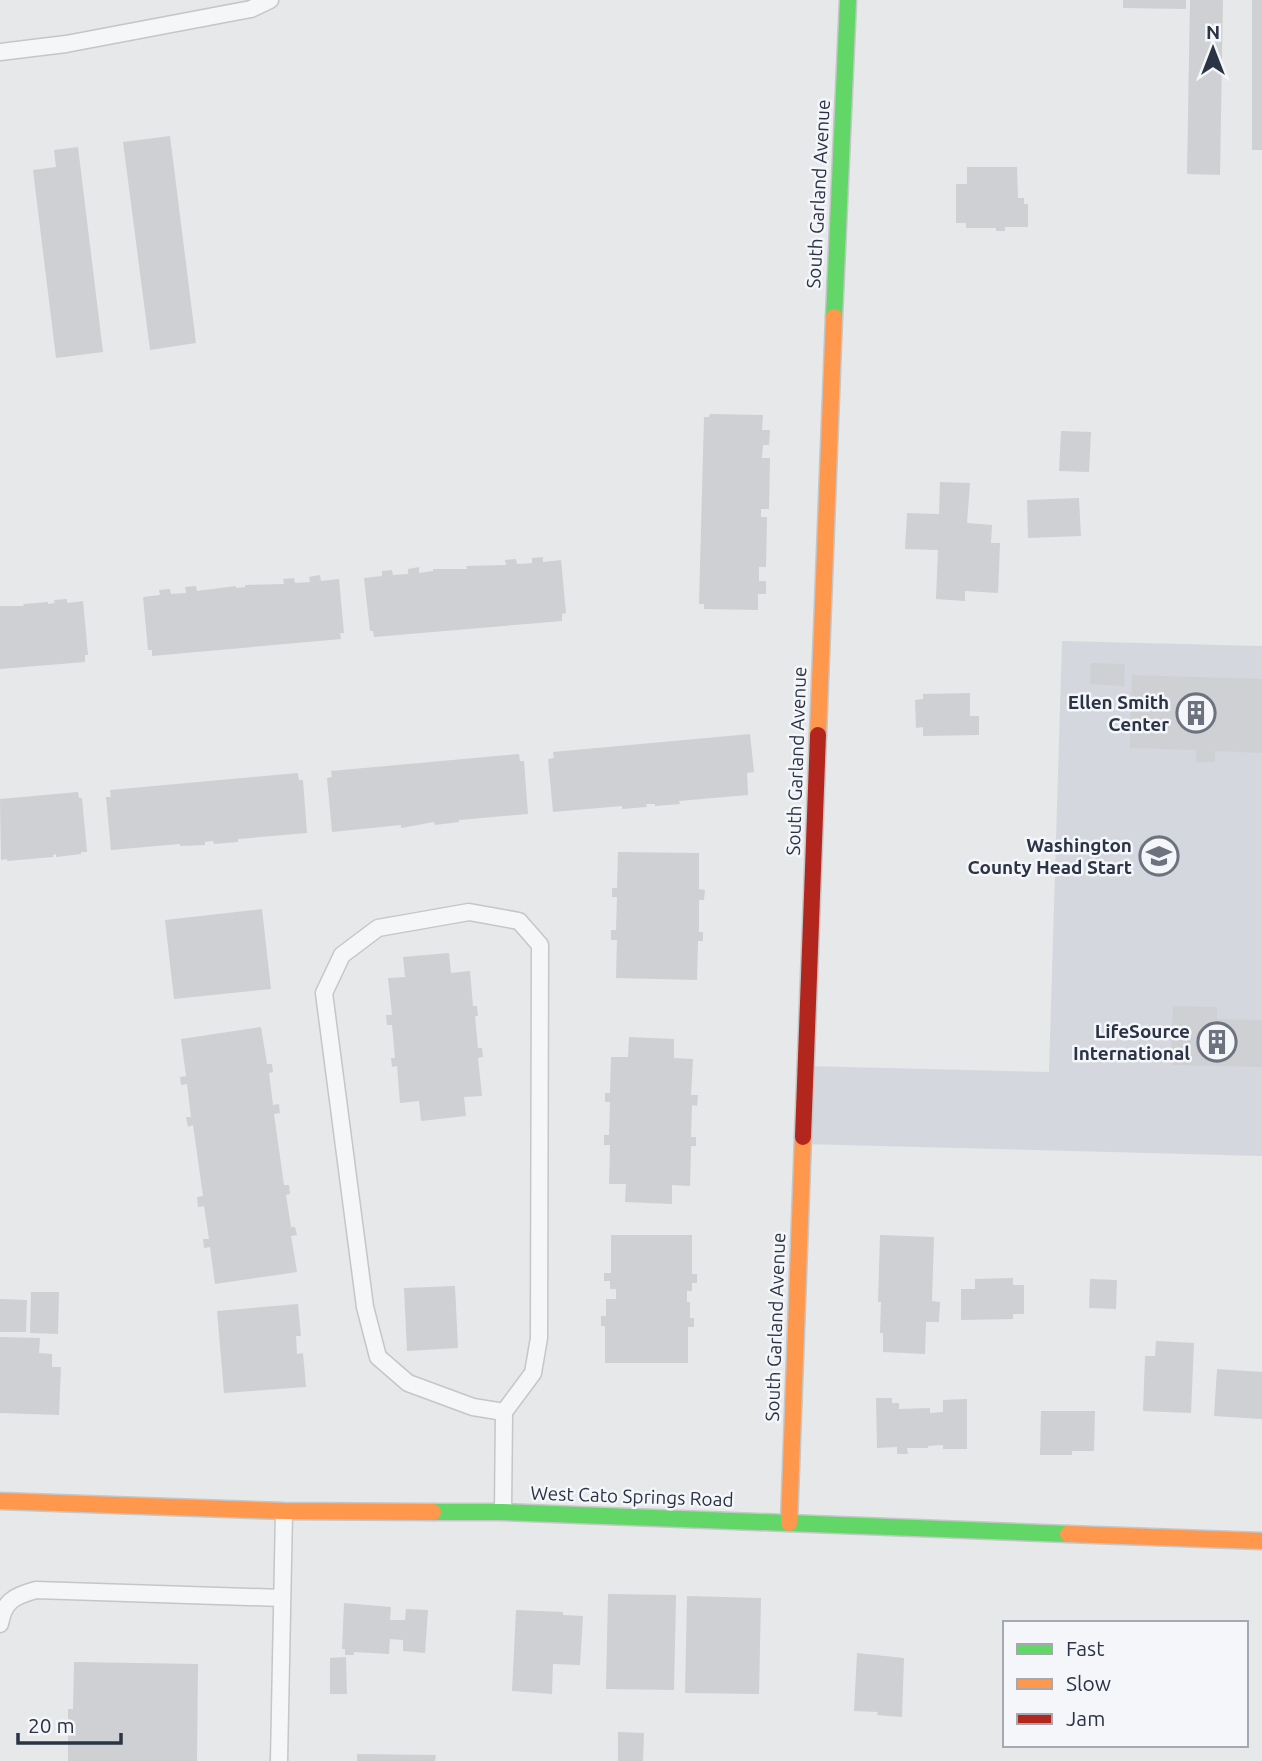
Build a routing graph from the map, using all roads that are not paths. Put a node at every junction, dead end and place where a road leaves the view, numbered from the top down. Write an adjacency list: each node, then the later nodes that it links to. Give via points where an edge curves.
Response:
1 (270, 0): 3 (lane, via 251,9)
2 (848, 0): 8 (street, South Garland Avenue)
3 (0, 52)
4 (504, 1412): 4 (lane, via 533,1373 539,1338 540,945 519,921 469,912 378,928 342,955 324,993 365,1307 378,1357 408,1383 473,1407); 7 (lane)
5 (0, 1501): 6 (street, West Cato Springs Road)
6 (284, 1511): 7 (street, West Cato Springs Road); 10 (lane)
7 (503, 1513): 8 (street, West Cato Springs Road)
8 (789, 1523): 9 (street, West Cato Springs Road)
9 (1262, 1541)
10 (282, 1598): 11 (lane, via 36,1590 16,1596 2,1610); 12 (lane)
11 (0, 1622)
12 (279, 1761)

